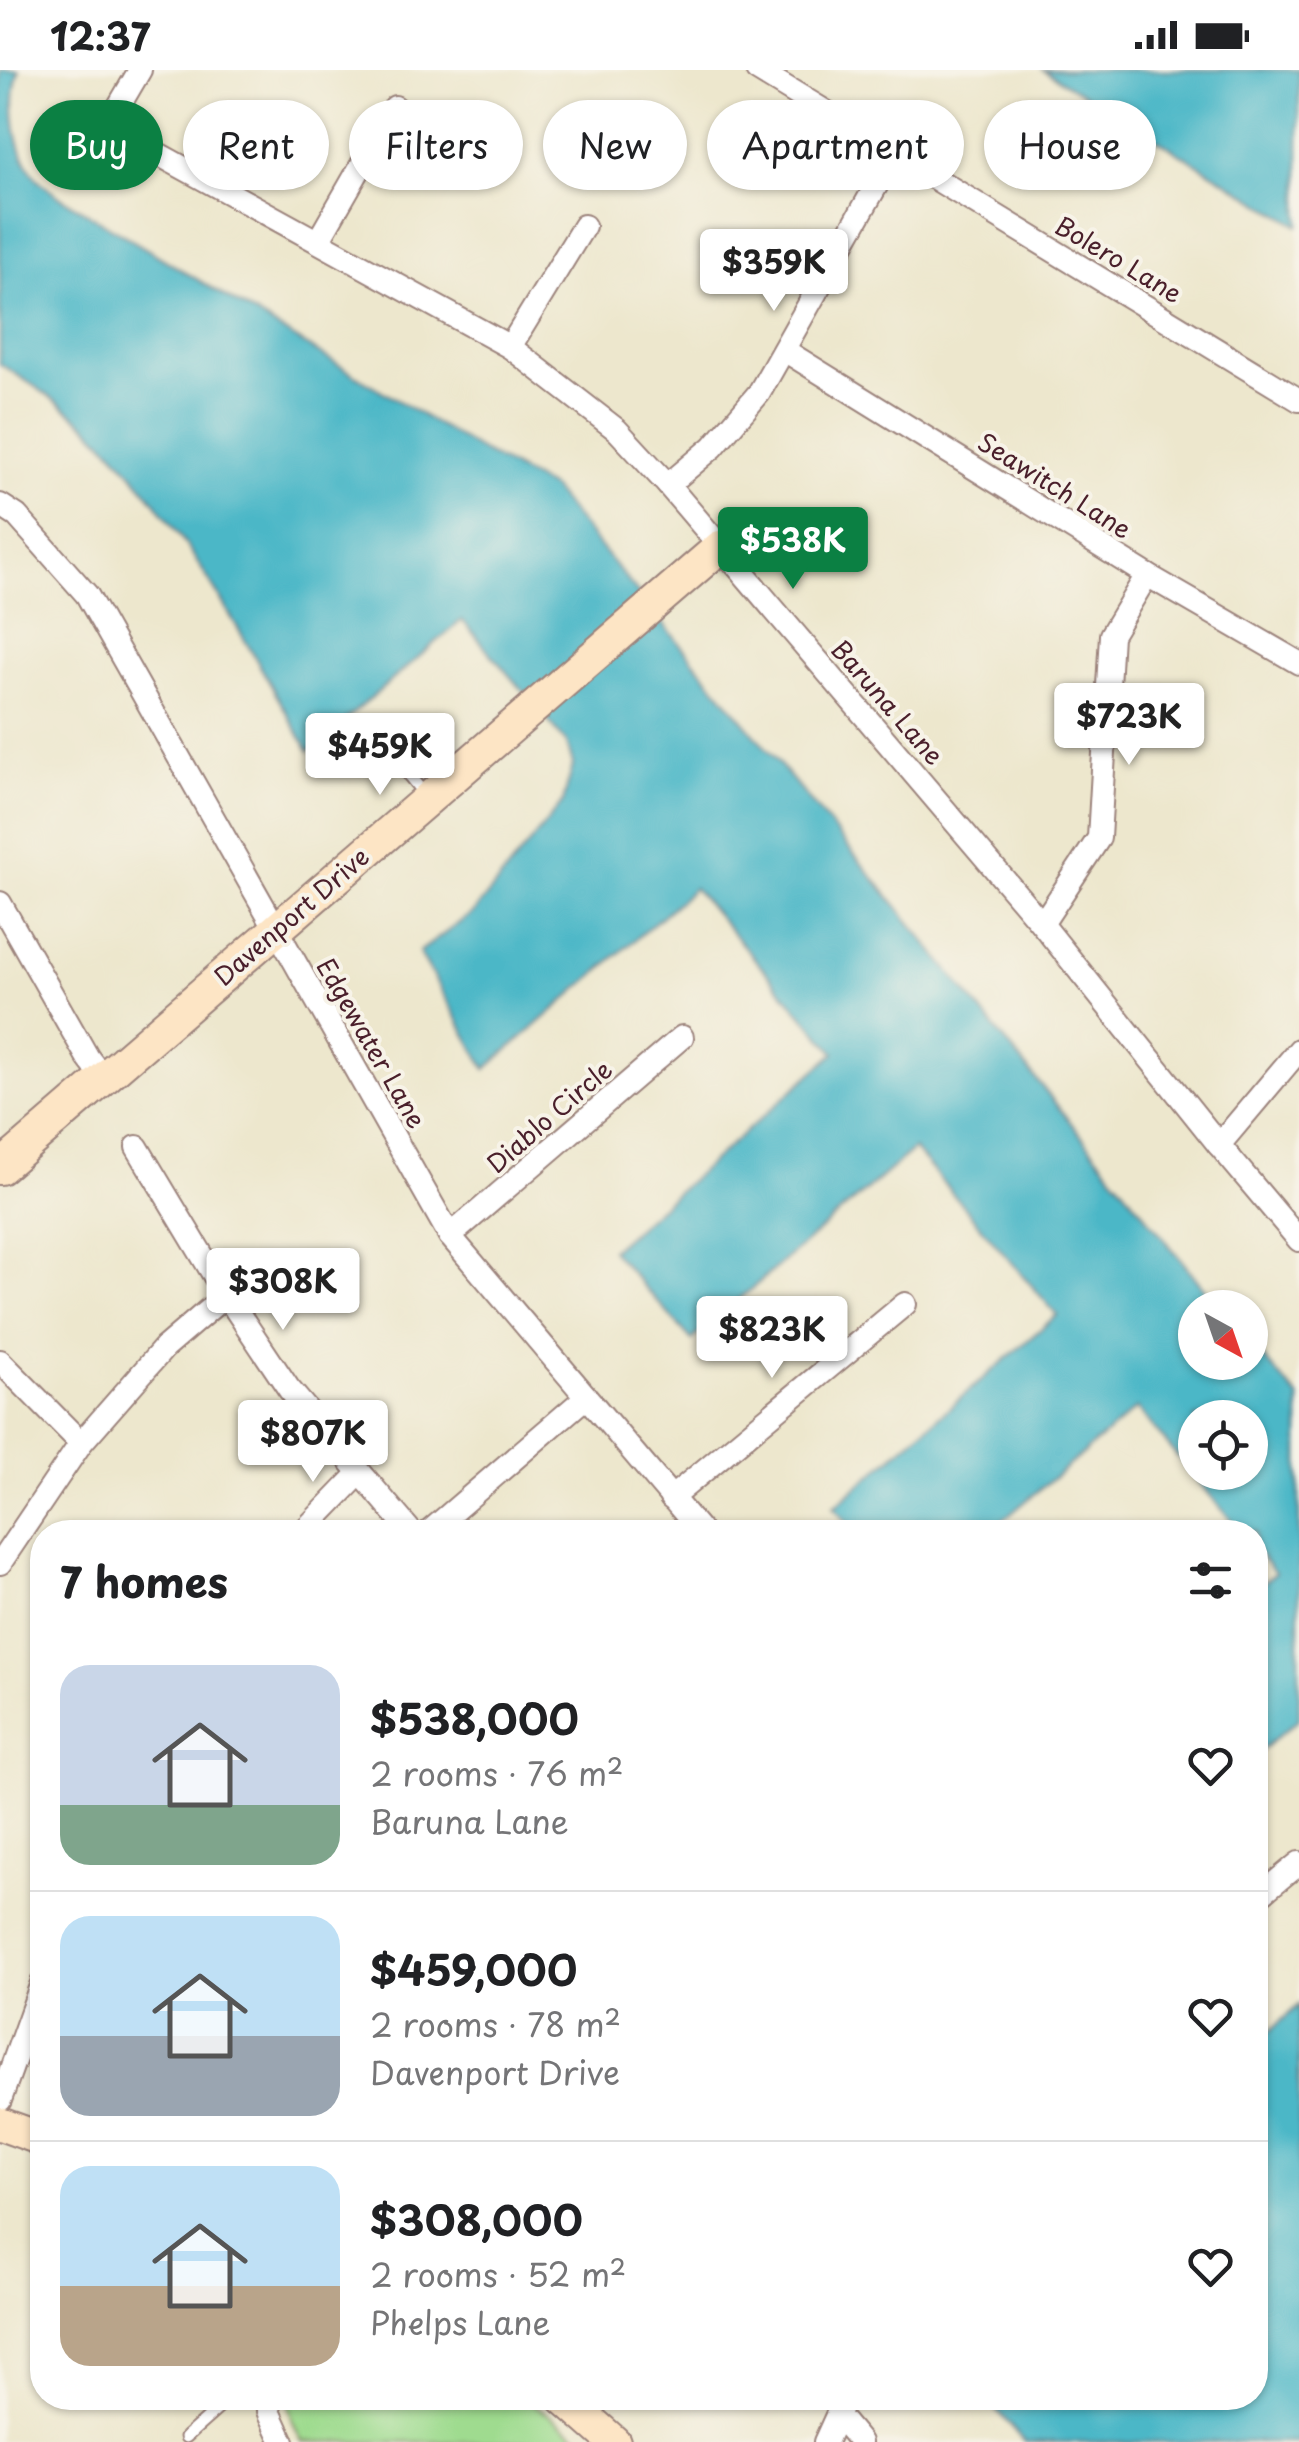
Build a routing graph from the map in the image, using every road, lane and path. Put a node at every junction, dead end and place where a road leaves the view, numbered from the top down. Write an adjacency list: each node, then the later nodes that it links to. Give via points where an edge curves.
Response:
1 (140, 70): 8 (street, Baruna Lane, via 113,116 118,132)
2 (757, 70): 3 (street, Bolero Lane)
3 (806, 100)
4 (349, 186): 8 (street)
5 (874, 190): 10 (street)
6 (953, 190): 11 (street, Bolero Lane)
7 (584, 226): 9 (street)
8 (318, 241): 9 (street, Baruna Lane)
9 (510, 347): 12 (street, Baruna Lane, via 618,430)
10 (784, 350): 12 (street, via 759,393 713,447); 15 (street, Seawitch Lane)
11 (1299, 400)
12 (668, 486): 14 (street, Baruna Lane)
13 (0, 505): 21 (street, Edgewater Lane, via 87,595)
14 (720, 548): 18 (street, Davenport Drive); 20 (street, Baruna Lane)
15 (1147, 575): 16 (street, Seawitch Lane); 20 (street, via 1111,635 1099,838)
16 (1299, 663)
17 (375, 734): 18 (lane)
18 (428, 798): 21 (street, Davenport Drive)
19 (0, 903): 24 (street)
20 (1042, 924): 25 (street, Baruna Lane)
21 (276, 930): 24 (street, Davenport Drive); 28 (street, Edgewater Lane)
22 (682, 1038): 28 (street, Diablo Circle)
23 (1299, 1050): 25 (street)
24 (104, 1079): 27 (street, Davenport Drive)
25 (1218, 1145): 29 (street, Baruna Lane)
26 (138, 1148): 30 (street)
27 (0, 1167)
28 (450, 1236): 33 (street, Edgewater Lane)
29 (1299, 1240)
30 (226, 1295): 34 (street, via 164,1348); 35 (street, via 289,1389)
31 (905, 1304): 36 (street)
32 (0, 1360): 34 (street)
33 (586, 1396): 36 (street, Edgewater Lane); 39 (street)
34 (80, 1443): 41 (street)
35 (360, 1474): 37 (street); 38 (street)
36 (671, 1498): 40 (street, Edgewater Lane)
37 (316, 1520)
38 (401, 1520)
39 (443, 1520)
40 (690, 1520)
41 (0, 1563)
42 (1299, 1862): 43 (street)
43 (1268, 1888)
44 (30, 2016): 45 (street)
45 (0, 2100)
46 (0, 2124): 47 (street)
47 (30, 2135)
48 (216, 2410): 53 (lane)
49 (269, 2410): 54 (street)
50 (585, 2410): 55 (street)
51 (841, 2410): 56 (street)
52 (844, 2410): 57 (street)
53 (186, 2437)
54 (283, 2442)
55 (614, 2442)
56 (825, 2442)
57 (860, 2442)

